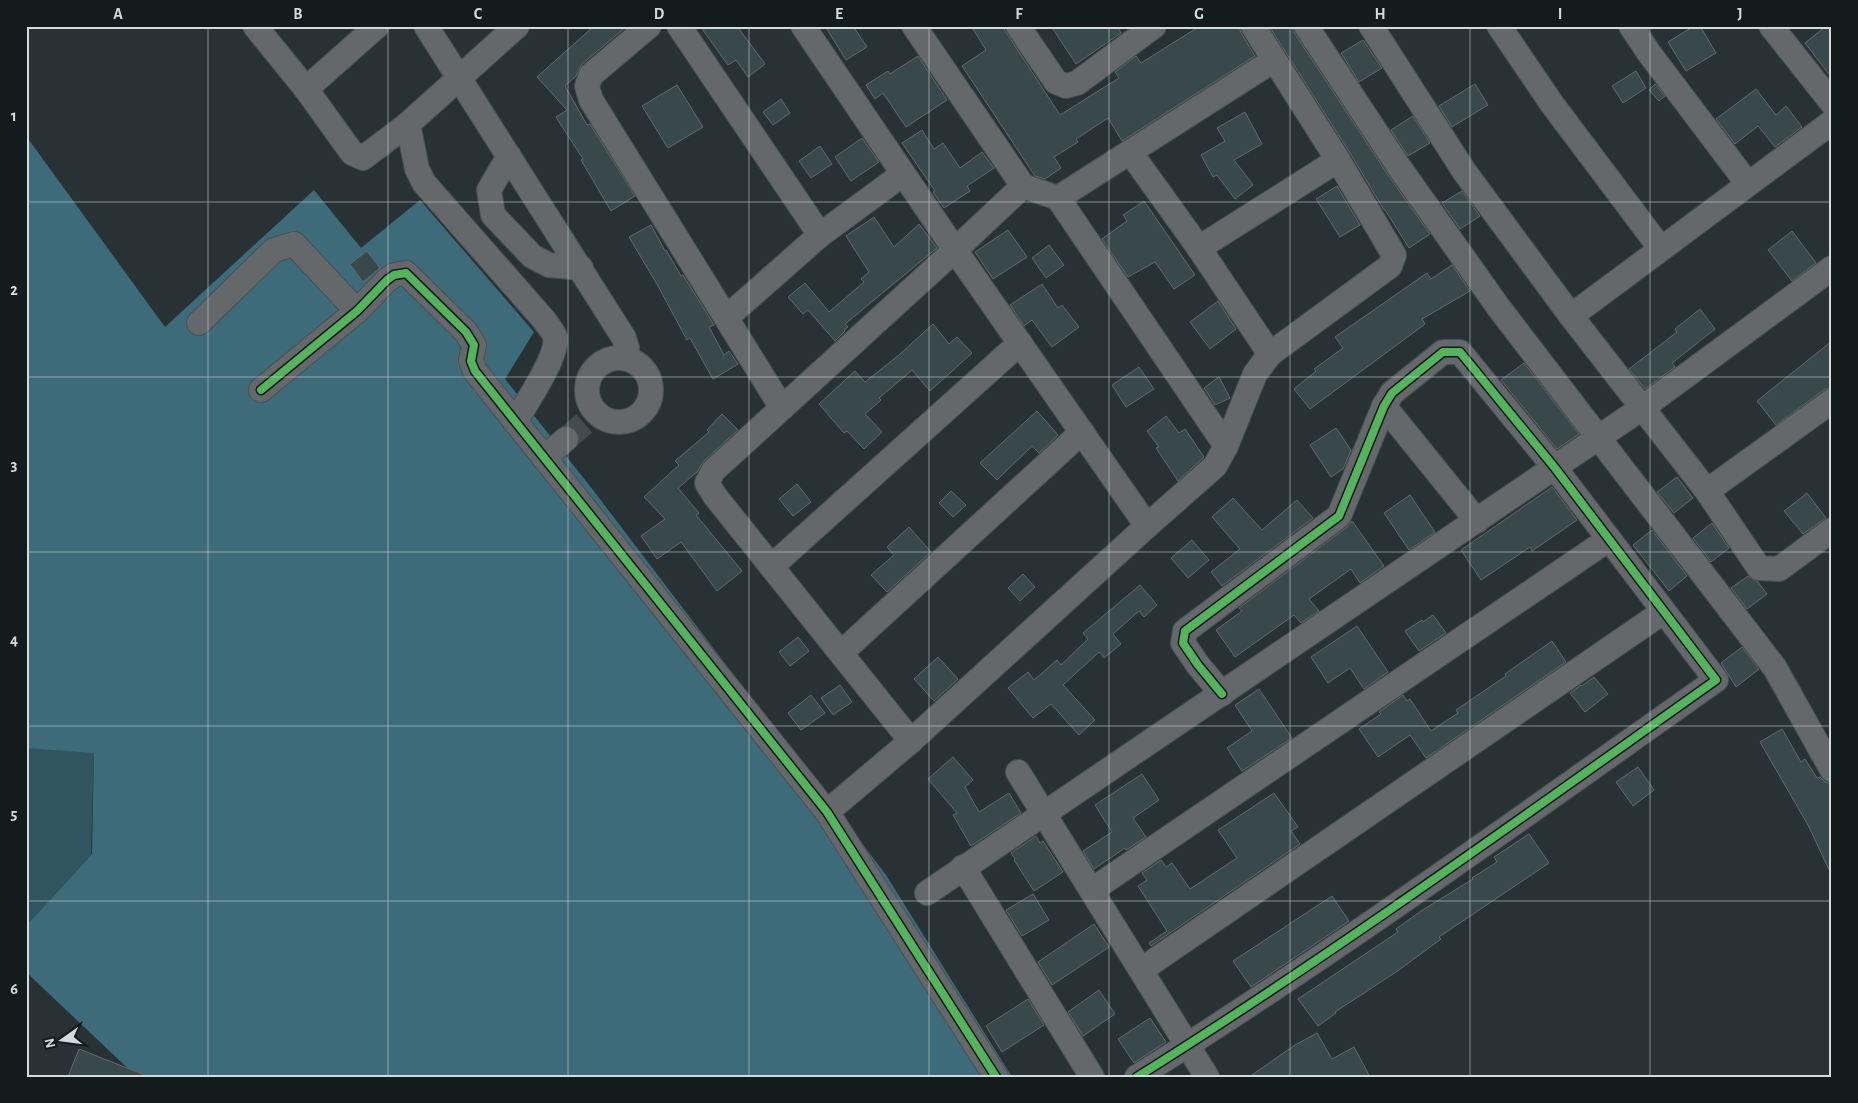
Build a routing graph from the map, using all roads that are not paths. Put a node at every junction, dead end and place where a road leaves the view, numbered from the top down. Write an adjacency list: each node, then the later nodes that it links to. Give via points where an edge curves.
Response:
1 (255, 26): 19 (street)
2 (377, 26): 19 (street)
3 (426, 26): 18 (street)
4 (517, 26): 18 (street)
5 (650, 26): 38 (street, via 591,75 587,86 591,100)
6 (679, 26): 30 (street)
7 (803, 26): 26 (street)
8 (914, 26): 28 (street)
9 (1018, 26): 16 (street, via 1056,82 1066,86 1077,83)
10 (1253, 26): 17 (street)
11 (1306, 26): 50 (street, via 1399,167 1493,300)
12 (1370, 26): 37 (street, via 1464,171)
13 (1498, 26): 32 (street)
14 (1631, 26): 27 (street)
15 (1771, 26): 20 (street)
16 (1147, 28)
17 (1274, 60): 23 (street); 25 (street)
18 (460, 78): 22 (street); 24 (street)
19 (306, 89): 22 (street, via 352,152 363,158)
20 (1832, 102)
21 (1832, 122): 27 (street)
22 (408, 124): 48 (street, via 417,169 424,182 544,321 555,338 548,366)
23 (1130, 152): 29 (street); 31 (street)
24 (509, 156): 34 (street); 34 (street, via 489,190 493,215 532,256 549,265)
25 (1338, 160): 31 (street); 41 (street, via 1394,255 1390,266)
26 (903, 174): 30 (street); 33 (street)
27 (1748, 184): 32 (street)
28 (1023, 186): 29 (street); 33 (street)
29 (1058, 198): 52 (street)
30 (820, 235): 38 (street)
31 (1199, 248): 41 (street)
32 (1661, 249): 37 (street)
33 (955, 250): 40 (street); 46 (street)
34 (581, 268): 42 (street, via 624,338)
35 (1832, 268): 47 (street)
36 (357, 311): 39 (street, via 294,244 274,250); 43 (street); 48 (street, via 394,274 406,273 466,332 474,345 472,361 475,371)
37 (1571, 316): 47 (street)
38 (727, 317): 46 (street)
39 (199, 323)
40 (1020, 343): 49 (street); 60 (street)
41 (1270, 354): 52 (street, via 1255,374)
42 (627, 358): 42 (street, via 642,366 650,381 651,398 643,413 628,422 590,418 587,382 595,367 610,358)
43 (261, 390)
44 (1832, 401): 55 (street)
45 (1384, 406): 54 (street, via 1392,393 1443,352 1460,352); 56 (street); 63 (street, via 1339,516 1185,631 1184,643)
46 (782, 408): 60 (street, via 713,471 707,483 714,496)
47 (1642, 408): 50 (street); 55 (street)
48 (515, 422): 53 (street)
49 (1082, 432): 57 (street); 62 (street)
50 (1598, 438): 54 (street); 65 (street, via 1775,668)
51 (566, 439): 53 (street)
52 (1226, 446): 57 (street, via 1215,466)
53 (544, 458): 67 (street)
54 (1555, 468): 56 (street); 59 (street)
55 (1707, 491): 58 (street, via 1759,568 1779,569)
56 (1477, 521): 63 (street)
57 (1147, 526): 64 (street)
58 (1832, 530)
59 (1609, 539): 61 (street); 70 (street)
60 (772, 566): 62 (street)
61 (1664, 612): 72 (street); 73 (street, via 1716,680 1395,906)
62 (841, 653): 64 (street)
63 (1222, 694): 68 (street)
64 (911, 741): 67 (street)
65 (1832, 770)
66 (1018, 772): 68 (street)
67 (827, 812): 74 (street)
68 (1043, 813): 69 (street); 70 (street)
69 (963, 868): 71 (street); 75 (street)
70 (1092, 890): 72 (street)
71 (926, 893)
72 (1141, 970): 73 (street)
73 (1188, 1045): 76 (street); 77 (street)
74 (996, 1077)
75 (1092, 1077)
76 (1137, 1077)
77 (1207, 1077)

